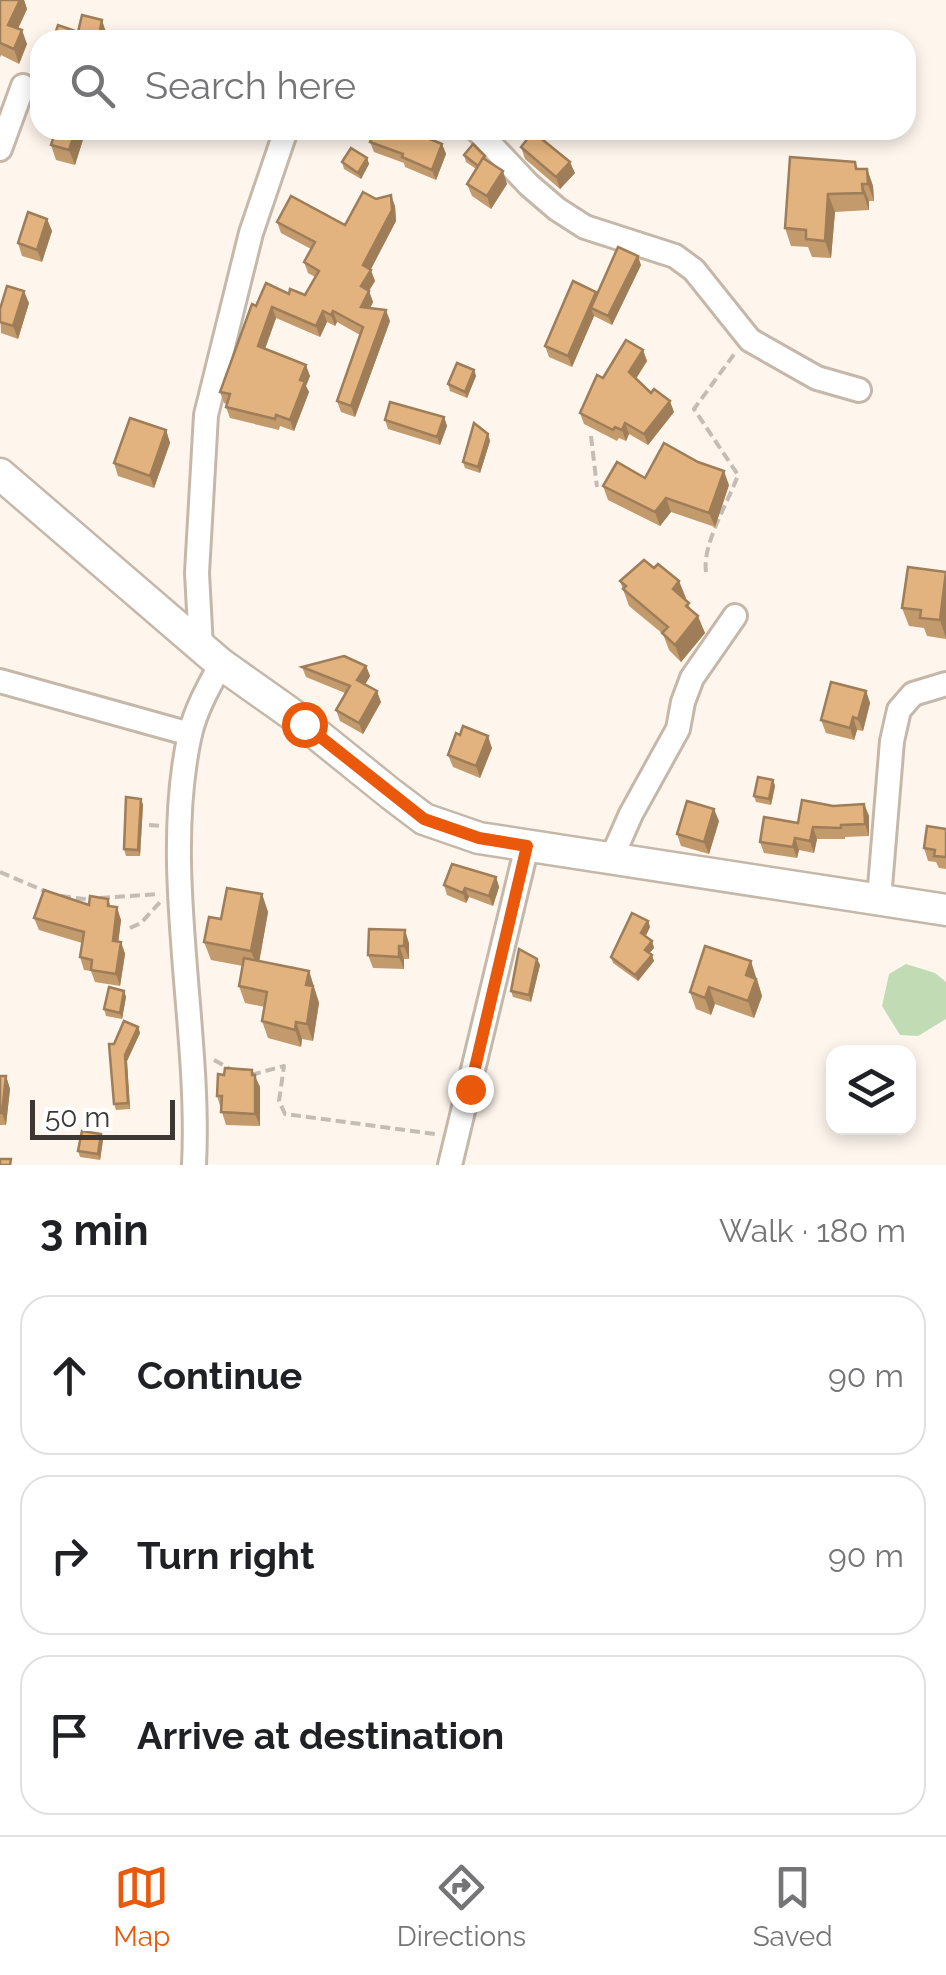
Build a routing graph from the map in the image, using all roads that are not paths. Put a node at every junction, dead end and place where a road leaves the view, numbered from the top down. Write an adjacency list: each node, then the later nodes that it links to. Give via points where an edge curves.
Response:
1 (23, 86): 4 (street)
2 (283, 140): 8 (street, via 250,233 206,414 197,573)
3 (486, 140): 5 (street, via 529,185 585,227 676,256 750,340 816,378)
4 (0, 150)
5 (859, 390)
6 (0, 474): 8 (street)
7 (735, 616): 13 (street, via 692,678 678,729)
8 (211, 655): 11 (street); 12 (street, via 424,819)
9 (0, 681): 11 (street)
10 (946, 684): 14 (street, via 913,694 899,710)
11 (190, 734): 16 (street, via 180,893 193,1048)
12 (527, 846): 13 (street); 17 (street)
13 (612, 857): 14 (street)
14 (879, 899): 15 (street)
15 (946, 910)
16 (194, 1165)
17 (450, 1165)

